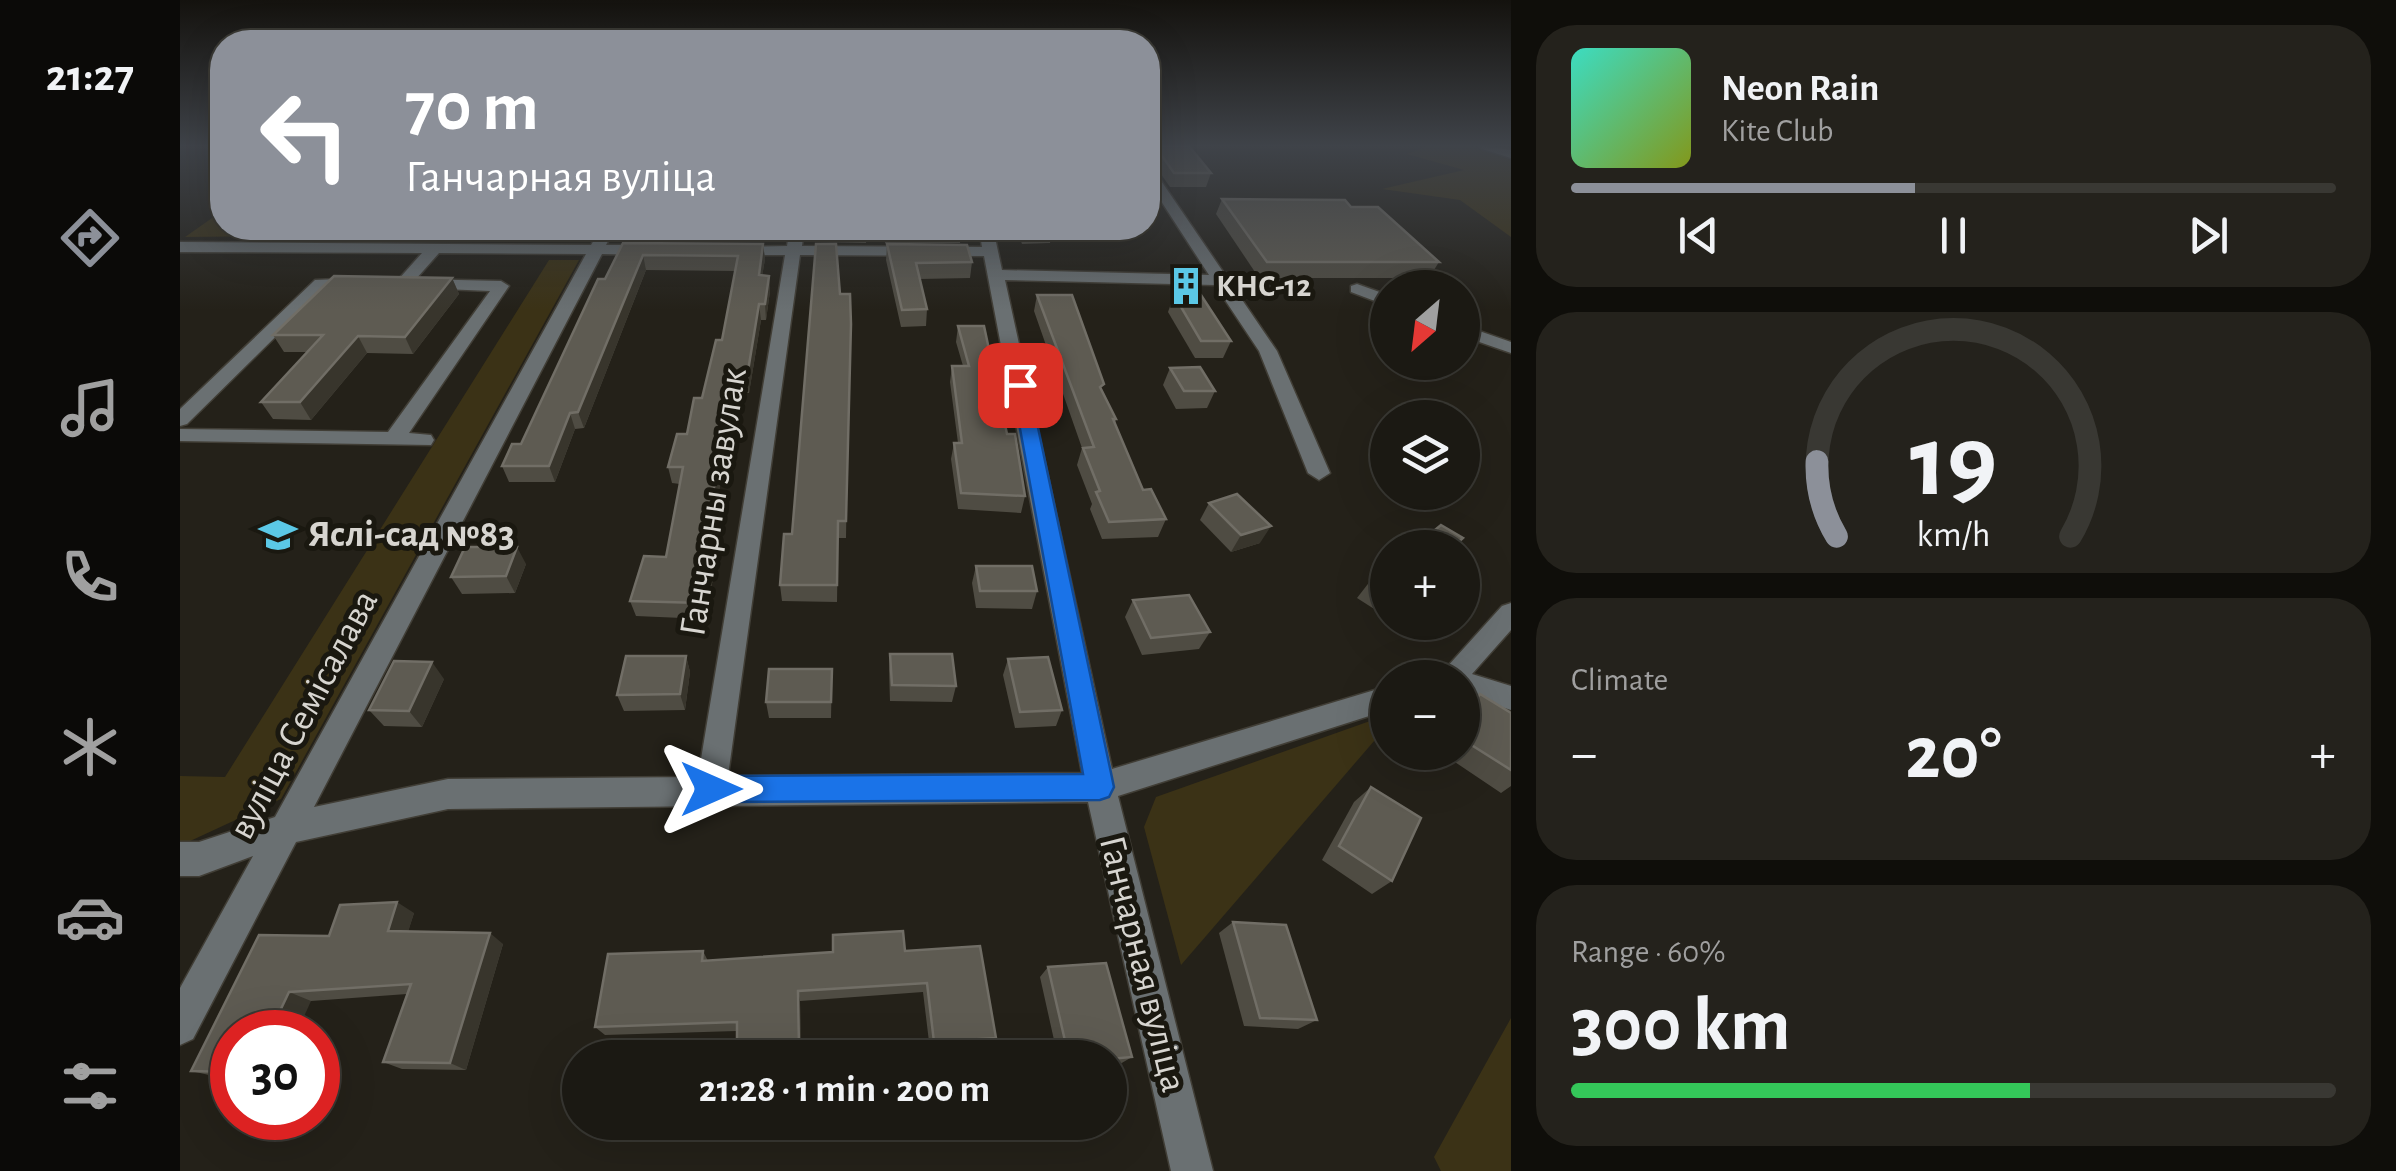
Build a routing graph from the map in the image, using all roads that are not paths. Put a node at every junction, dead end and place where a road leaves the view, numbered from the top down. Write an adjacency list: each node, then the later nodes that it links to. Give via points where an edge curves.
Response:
1 (1167, 201): 15 (street)
2 (568, 240): 10 (street)
3 (600, 240): 33 (street, вуліца Семісалава)
4 (613, 240): 11 (street)
5 (788, 240): 12 (street)
6 (795, 240): 32 (street, Ганчарны завулак)
7 (810, 240): 13 (street)
8 (989, 240): 13 (street, Ганчарная вуліца)
9 (180, 246): 10 (street)
10 (435, 248): 16 (street)
11 (674, 250)
12 (714, 250)
13 (992, 252): 14 (street, Ганчарная вуліца)
14 (999, 275): 15 (street); 31 (street, Ганчарная вуліца)
15 (1220, 280): 25 (street, via 1268,350)
16 (387, 284): 21 (street, via 321,283); 23 (street, via 501,286)
17 (1358, 289): 18 (street)
18 (1370, 293)
19 (1480, 337): 20 (street)
20 (1511, 348)
21 (180, 420)
22 (180, 434): 23 (street)
23 (394, 439): 24 (street)
24 (424, 440)
25 (1320, 473)
26 (1511, 613): 27 (street)
27 (1468, 660)
28 (1480, 688): 29 (street)
29 (1511, 698)
30 (1370, 704): 31 (street)
31 (1100, 787): 32 (street); 36 (street, Ганчарная вуліца)
32 (711, 789): 33 (street, via 448,794)
33 (286, 828): 34 (street, via 199,859); 35 (street, вуліца Семісалава)
34 (180, 859)
35 (180, 1026)
36 (1192, 1171)

